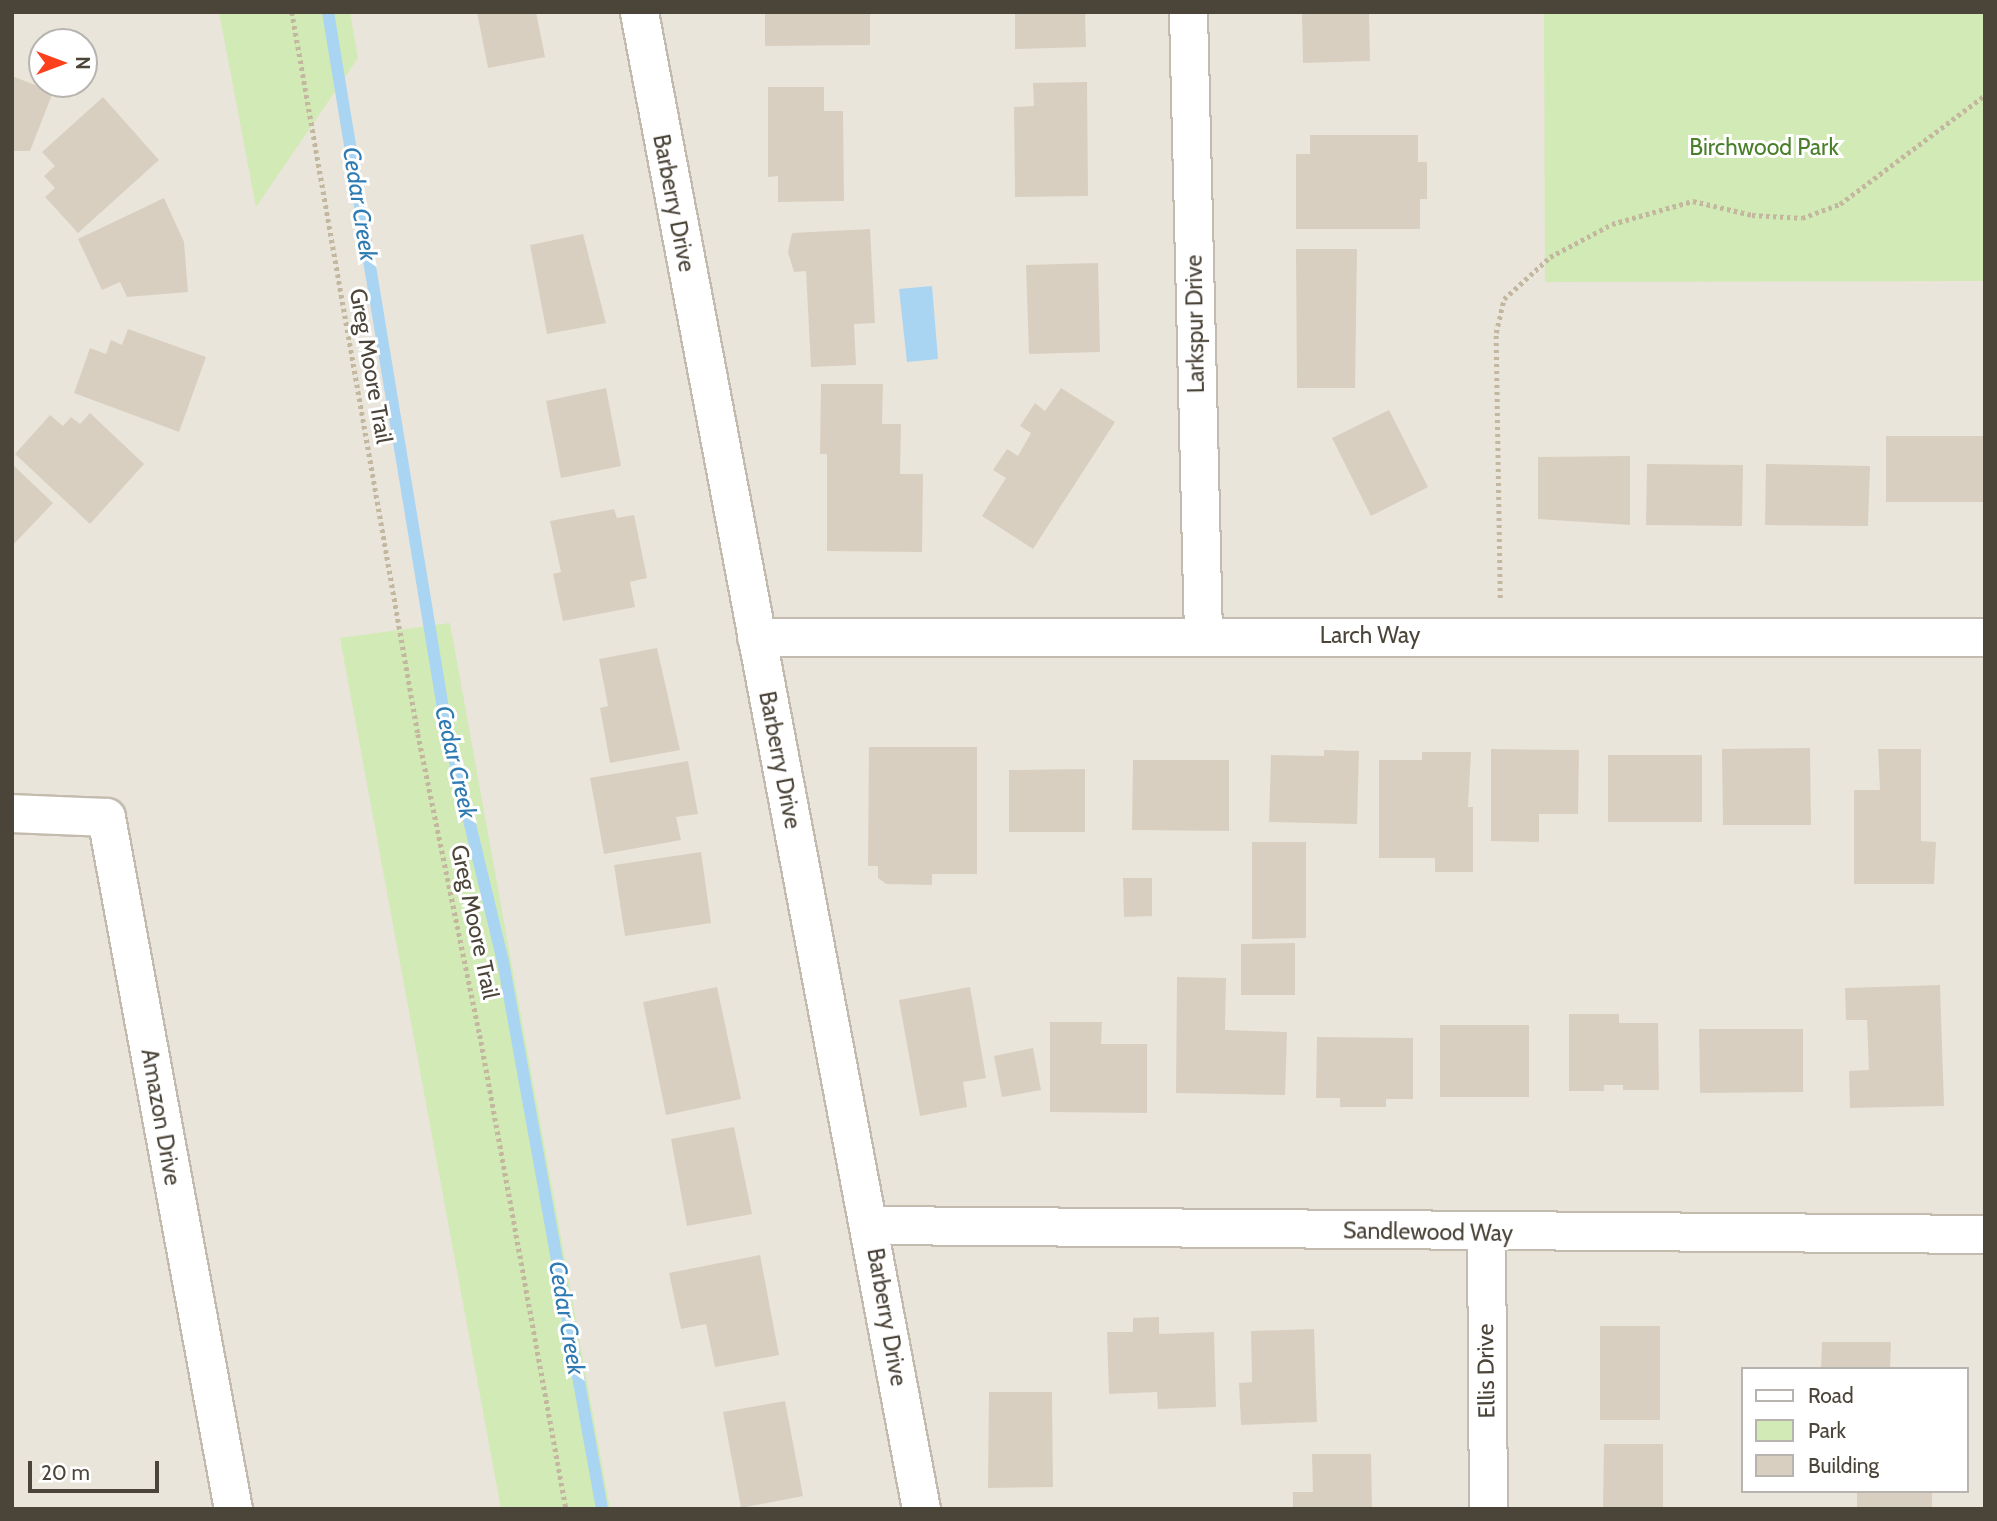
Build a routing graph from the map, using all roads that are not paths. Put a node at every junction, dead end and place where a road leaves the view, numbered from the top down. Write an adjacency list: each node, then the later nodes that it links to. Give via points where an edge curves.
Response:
1 (639, 12): 4 (street, Barberry Drive)
2 (1188, 12): 3 (street, Larkspur Drive)
3 (1203, 635): 4 (street, Larch Way); 5 (street, Larch Way)
4 (756, 637): 7 (street, Barberry Drive)
5 (1985, 637)
6 (12, 813): 10 (street, Amazon Drive, via 106,817)
7 (870, 1225): 8 (street, Sandlewood Way); 11 (street, Barberry Drive)
8 (1486, 1233): 9 (street, Sandlewood Way); 12 (street, Ellis Drive)
9 (1985, 1234)
10 (233, 1509)
11 (921, 1509)
12 (1488, 1509)

